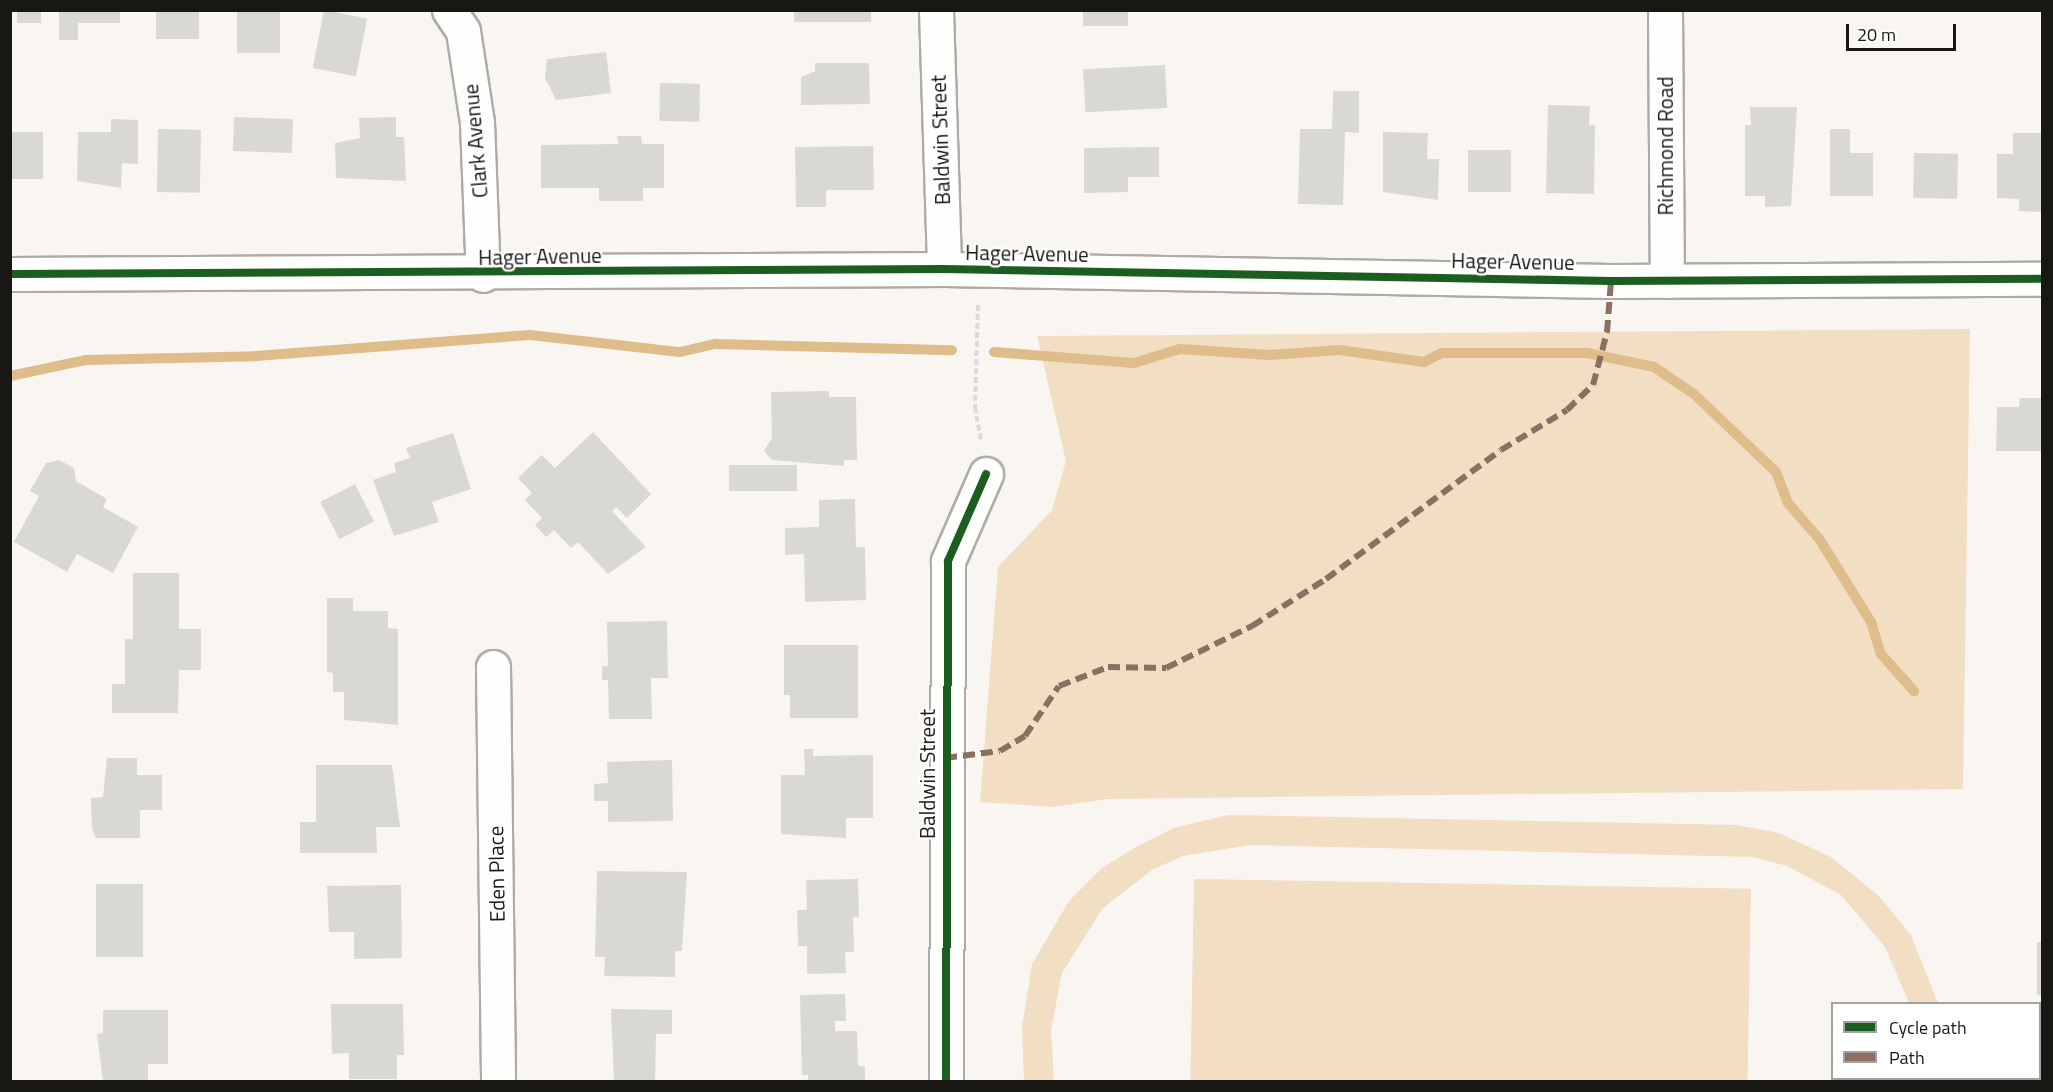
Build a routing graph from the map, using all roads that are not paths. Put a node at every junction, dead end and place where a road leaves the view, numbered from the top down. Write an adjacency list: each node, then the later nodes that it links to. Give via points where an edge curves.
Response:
1 (449, 10): 6 (street, Clark Avenue, via 463,31 477,122)
2 (936, 10): 4 (street, Baldwin Street)
3 (1665, 10): 8 (street, Richmond Road)
4 (944, 269): 6 (street, Hager Avenue); 8 (street, Hager Avenue)
5 (10, 274): 6 (street, Hager Avenue)
6 (483, 275)
7 (2043, 279): 8 (street, Hager Avenue)
8 (1667, 281)
9 (986, 474): 12 (street, Baldwin Street, via 948,561)
10 (493, 667): 11 (street, Eden Place)
11 (498, 1082)
12 (946, 1082)

